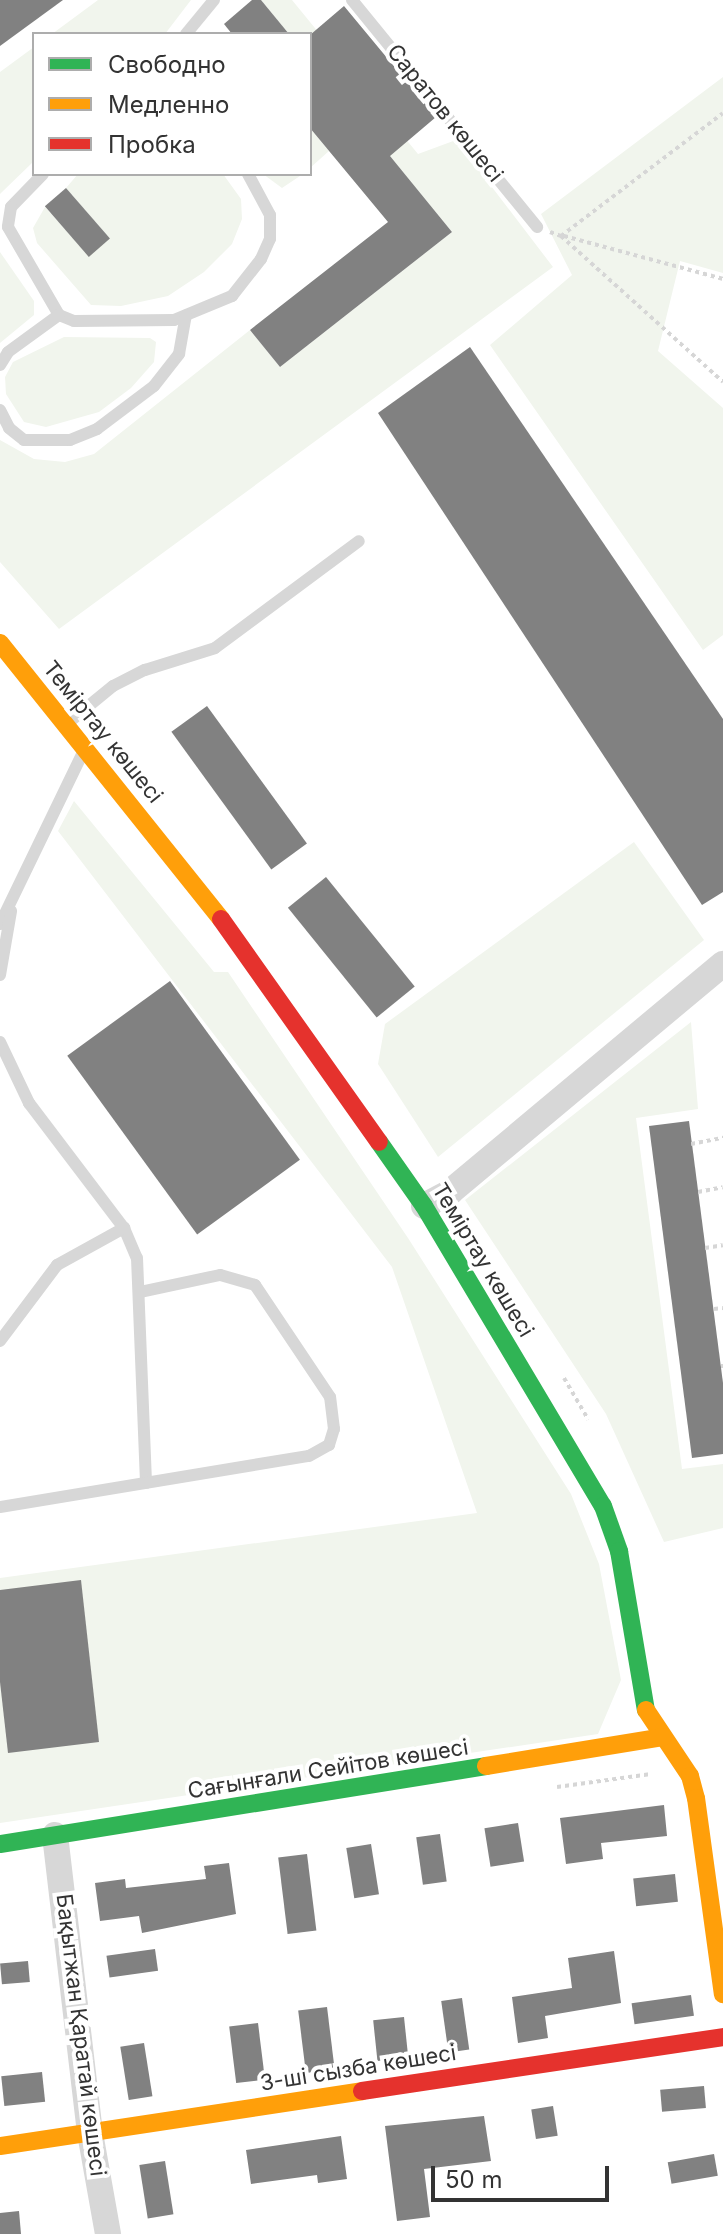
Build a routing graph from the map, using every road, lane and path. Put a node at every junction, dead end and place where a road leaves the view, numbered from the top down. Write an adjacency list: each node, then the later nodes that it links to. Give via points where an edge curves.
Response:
1 (214, 0): 3 (lane)
2 (352, 0): 7 (lane, Саратов көшесі)
3 (188, 32)
4 (723, 113): 8 (path)
5 (41, 176): 10 (lane, via 11,207 8,227 48,288)
6 (249, 176): 11 (lane, via 270,215 270,239 261,259 232,296)
7 (537, 227): 8 (path)
8 (561, 236): 9 (path); 13 (path)
9 (723, 279)
10 (59, 315): 11 (lane, via 74,321); 12 (lane, via 8,352)
11 (186, 316): 14 (lane, via 179,354 154,386 97,429 70,440 24,440 9,428)
12 (0, 365)
13 (723, 382)
14 (0, 410)
15 (359, 541): 17 (lane, via 215,648 113,686)
16 (0, 643): 17 (street, Теміртау көшесі)
17 (67, 724): 18 (street, Теміртау көшесі)
18 (86, 748): 19 (lane, via 48,818); 28 (street, Теміртау көшесі, via 240,943)
19 (13, 902): 20 (lane); 22 (lane)
20 (0, 924)
21 (723, 964): 28 (street, via 450,1192)
22 (0, 975)
23 (0, 1042): 29 (lane, via 29,1103)
24 (723, 1138): 25 (path)
25 (691, 1144)
26 (723, 1187): 27 (path)
27 (698, 1192)
28 (424, 1206): 38 (street, Теміртау көшесі, via 603,1506 619,1551 642,1697)
29 (124, 1228): 32 (lane, via 137,1258); 35 (lane, via 57,1265)
30 (723, 1245): 31 (path)
31 (705, 1248)
32 (141, 1292): 36 (lane); 36 (lane, via 220,1275 255,1285 330,1397 334,1415 329,1445 321,1454)
33 (723, 1308): 34 (path)
34 (714, 1309)
35 (0, 1341)
36 (146, 1483): 37 (lane)
37 (0, 1507)
38 (663, 1737): 41 (street, Сағынғали Сейітов көшесі); 43 (street, Теміртау көшесі, via 690,1776 696,1798)
39 (657, 1773): 40 (path)
40 (555, 1787)
41 (55, 1835): 42 (street, Сағынғали Сейітов көшесі); 45 (street, Бақытжан Қаратай көшесі)
42 (0, 1844)
43 (723, 1994)
44 (723, 2037): 45 (street, 3-ші сызба көшесі)
45 (90, 2133): 46 (street, 3-ші сызба көшесі); 47 (street, Бақытжан Қаратай көшесі)
46 (0, 2146)
47 (108, 2234)

